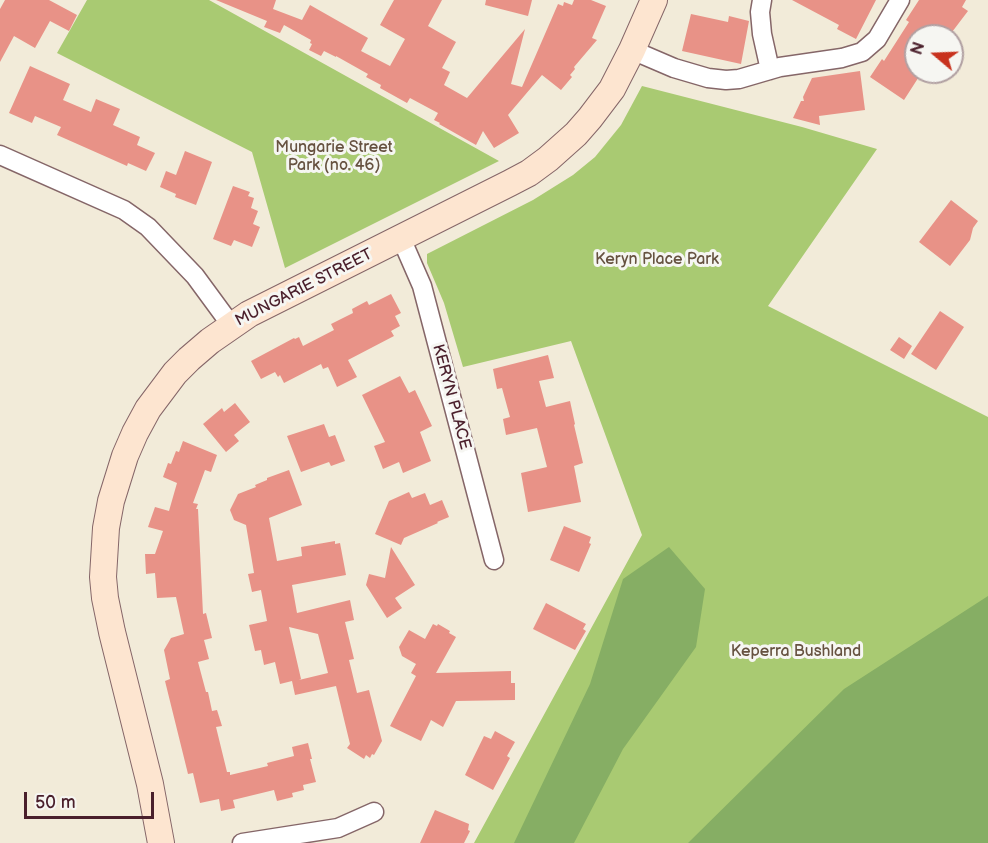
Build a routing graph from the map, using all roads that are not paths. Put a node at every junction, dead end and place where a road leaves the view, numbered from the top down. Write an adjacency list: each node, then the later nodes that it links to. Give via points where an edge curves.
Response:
1 (654, 0): 4 (street, MUNGARIE STREET)
2 (762, 0): 5 (street, via 762,34)
3 (900, 0): 5 (street, via 877,39 862,52)
4 (632, 50): 5 (street, via 682,71 719,80); 7 (street, MUNGARIE STREET, via 601,104 555,154 519,178)
5 (770, 70)
6 (0, 155): 8 (street, via 123,210 148,227 195,276)
7 (401, 238): 8 (street, MUNGARIE STREET); 9 (street, KERYN PLACE, via 422,286)
8 (231, 325): 11 (street, MUNGARIE STREET, via 175,373 148,409 125,456 106,528 105,598)
9 (494, 560)
10 (374, 812): 12 (street, via 338,828)
11 (161, 843)
12 (242, 843)

